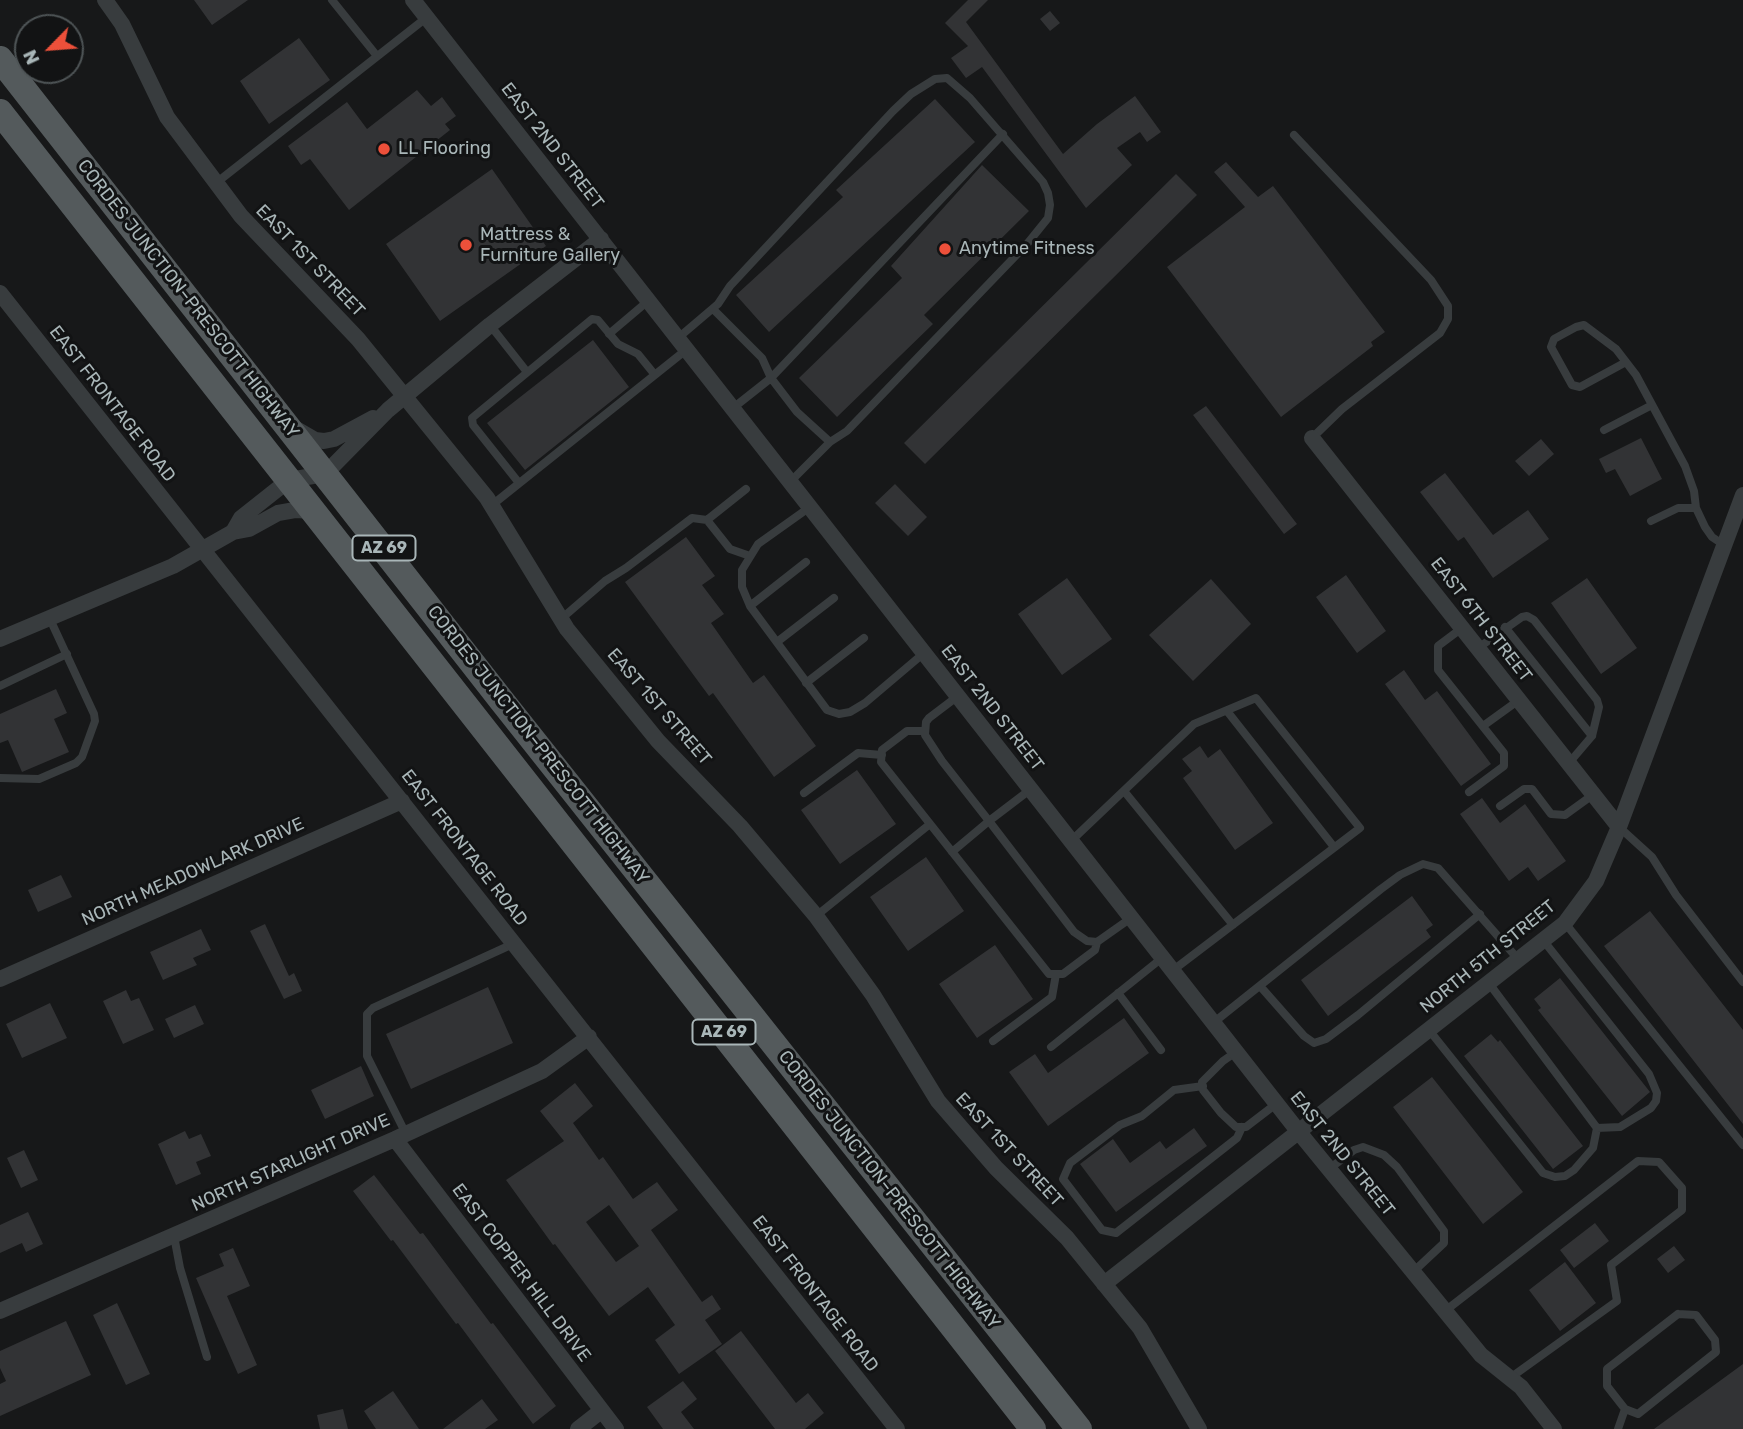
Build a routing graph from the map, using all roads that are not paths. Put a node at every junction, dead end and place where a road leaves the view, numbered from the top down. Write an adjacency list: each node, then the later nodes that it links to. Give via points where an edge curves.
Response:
1 (105, 0): 10 (street, EAST 1ST STREET, via 122,24 167,117)
2 (332, 0): 5 (lane)
3 (412, 0): 4 (street, EAST 2ND STREET)
4 (426, 18): 5 (lane); 11 (street, EAST 2ND STREET)
5 (377, 57): 10 (lane)
6 (0, 59): 26 (main road, CORDES JUNCTION–PRESCOTT HIGHWAY / AZ 69)
7 (0, 112): 31 (main road, CORDES JUNCTION–PRESCOTT HIGHWAY / AZ 69)
8 (1003, 134): 14 (lane, via 947,78 924,84 893,111); 21 (lane); 29 (lane, via 1043,182 1050,205 1048,218 847,431)
9 (1294, 135): 28 (lane, via 1431,279 1448,306 1448,319 1440,332)
10 (216, 183): 22 (street, EAST 1ST STREET)
11 (601, 239): 13 (street, EAST 2ND STREET); 15 (street)
12 (0, 293): 44 (street, EAST FRONTAGE ROAD)
13 (648, 301): 16 (lane); 17 (street, EAST 2ND STREET)
14 (713, 309): 17 (lane); 21 (lane, via 762,358)
15 (490, 325): 19 (lane); 22 (street)
16 (609, 334): 19 (lane, via 592,319); 20 (lane, via 638,354)
17 (682, 344): 20 (lane); 24 (street, EAST 2ND STREET)
18 (1626, 362): 18 (lane, via 1584,325 1555,338 1551,347 1572,385 1580,387); 23 (lane)
19 (527, 372): 33 (lane, via 473,415 471,422)
20 (655, 375): 33 (lane)
21 (771, 378): 24 (lane); 29 (lane, via 797,412)
22 (404, 396): 25 (street); 36 (street, EAST 1ST STREET)
23 (1652, 405): 27 (lane); 38 (lane, via 1691,478)
24 (733, 408): 32 (street, EAST 2ND STREET)
25 (388, 410): 26 (street, via 324,441); 30 (street)
26 (286, 423): 30 (main road, CORDES JUNCTION–PRESCOTT HIGHWAY / AZ 69)
27 (1604, 430)
28 (1312, 438): 52 (street, EAST 6TH STREET)
29 (830, 442): 32 (lane)
30 (325, 474): 31 (street); 127 (main road, CORDES JUNCTION–PRESCOTT HIGHWAY / AZ 69)
31 (289, 480): 39 (main road, CORDES JUNCTION–PRESCOTT HIGHWAY / AZ 69); 42 (street, via 241,517)
32 (790, 482): 37 (street, EAST 2ND STREET)
33 (519, 483): 36 (lane)
34 (746, 489): 40 (lane)
35 (1743, 495): 43 (street, NORTH 5TH STREET)
36 (492, 505): 50 (street, EAST 1ST STREET)
37 (810, 507): 45 (lane, via 758,544); 57 (street, EAST 2ND STREET)
38 (1696, 508): 41 (lane, via 1678,508); 43 (lane, via 1707,532)
39 (314, 511): 42 (street, via 278,513); 126 (main road, CORDES JUNCTION–PRESCOTT HIGHWAY / AZ 69)
40 (707, 520): 45 (lane, via 730,549); 50 (lane, via 692,518)
41 (1650, 521)
42 (233, 532): 44 (street)
43 (1724, 545): 79 (street, NORTH 5TH STREET)
44 (202, 550): 49 (street); 75 (street, EAST FRONTAGE ROAD)
45 (750, 556): 48 (lane, via 742,570 742,587)
46 (806, 562): 48 (lane)
47 (834, 597): 55 (lane)
48 (750, 606): 55 (lane)
49 (49, 617): 54 (street); 58 (lane)
50 (561, 619): 84 (street, EAST 1ST STREET, via 658,740 740,826)
51 (1505, 627): 56 (lane); 66 (lane); 66 (lane, via 1527,616 1542,630 1597,700 1599,715)
52 (1462, 628): 56 (street, EAST 6TH STREET); 64 (lane, via 1438,646 1438,670)
53 (864, 638): 59 (lane)
54 (0, 639)
55 (777, 642): 59 (lane)
56 (1478, 648): 62 (street, EAST 6TH STREET)
57 (924, 653): 59 (lane, via 850,712 827,710); 61 (street, EAST 2ND STREET)
58 (67, 654): 60 (lane); 69 (lane, via 94,714 82,757 39,779)
59 (806, 682)
60 (0, 686)
61 (958, 696): 65 (lane, via 929,718); 70 (street, EAST 2ND STREET)
62 (1519, 700): 64 (lane); 68 (street, EAST 6TH STREET)
63 (1227, 711): 71 (lane, via 1194,724); 81 (lane); 81 (lane, via 1256,698 1360,828)
64 (1483, 726): 72 (lane, via 1504,752 1504,766)
65 (925, 731): 67 (lane, via 907,731); 77 (lane, via 942,761)
66 (1592, 736): 68 (lane)
67 (881, 755): 73 (lane, via 858,753); 78 (lane, via 881,762)
68 (1569, 763): 74 (street, EAST 6TH STREET)
69 (0, 778)
70 (1031, 789): 77 (lane); 80 (street, EAST 2ND STREET)
71 (1124, 791): 80 (lane); 87 (lane)
72 (1469, 792)
73 (804, 793)
74 (1594, 794): 76 (lane, via 1565,816 1550,814 1532,789 1524,789); 79 (street, EAST 6TH STREET)
75 (402, 801): 90 (street, EAST FRONTAGE ROAD); 94 (street, NORTH MEADOWLARK DRIVE)
76 (1500, 806)
77 (989, 821): 82 (lane); 89 (lane, via 1074,932)
78 (930, 824): 82 (lane); 84 (lane)
79 (1619, 827): 86 (street, NORTH 5TH STREET, via 1595,881); 96 (lane, via 1653,857 1676,895)
80 (1072, 841): 85 (street, EAST 2ND STREET)
81 (1334, 847): 87 (lane)
82 (952, 852): 93 (lane, via 1049,974)
83 (1480, 914): 91 (lane); 97 (lane, via 1438,868 1423,864 1381,889); 97 (lane, via 1358,1015 1314,1043)
84 (816, 916): 116 (street, EAST 1ST STREET, via 873,995 938,1101)
85 (1130, 918): 89 (lane); 92 (street, EAST 2ND STREET)
86 (1565, 923): 88 (street, NORTH 5TH STREET); 112 (lane)
87 (1233, 925): 92 (lane)
88 (1543, 940): 91 (street, NORTH 5TH STREET); 109 (lane, via 1649,1074 1657,1093 1650,1108 1620,1128)
89 (1097, 942): 93 (lane, via 1095,950 1063,974)
90 (515, 943): 101 (street, EAST FRONTAGE ROAD); 111 (lane, via 367,1014 367,1056)
91 (1518, 959): 95 (street, NORTH 5TH STREET)
92 (1167, 965): 98 (lane); 99 (street, EAST 2ND STREET)
93 (1056, 974): 102 (lane, via 1052,997)
94 (0, 979)
95 (1488, 982): 100 (street, NORTH 5TH STREET); 109 (lane)
96 (1743, 982)
97 (1260, 986): 99 (lane)
98 (1118, 993): 103 (lane); 104 (lane)
99 (1213, 1023): 105 (street, EAST 2ND STREET)
100 (1428, 1029): 109 (lane, via 1543,1174 1565,1176 1574,1170 1593,1148); 110 (street, NORTH 5TH STREET)
101 (589, 1037): 111 (street, NORTH STARLIGHT DRIVE, via 542,1071); 125 (street, EAST FRONTAGE ROAD)
102 (993, 1041)
103 (1051, 1047)
104 (1161, 1050)
105 (1236, 1052): 106 (lane, via 1206,1076); 107 (street, EAST 2ND STREET)
106 (1203, 1086): 108 (lane, via 1228,1122); 108 (lane, via 1174,1090 1070,1163 1063,1179 1102,1230 1116,1233 1237,1138)
107 (1276, 1104): 108 (lane); 110 (street, EAST 2ND STREET)
108 (1242, 1127)
109 (1597, 1128)
110 (1298, 1131): 113 (street, EAST 2ND STREET); 116 (street, NORTH 5TH STREET)
111 (401, 1137): 114 (street, NORTH STARLIGHT DRIVE); 122 (street, EAST COPPER HILL DRIVE)
112 (1743, 1145)
113 (1329, 1169): 115 (street, EAST 2ND STREET); 115 (lane, via 1363,1147 1384,1155 1397,1167 1444,1231 1444,1243)
114 (173, 1236): 117 (street, NORTH STARLIGHT DRIVE); 119 (lane)
115 (1413, 1272): 118 (street, EAST 2ND STREET)
116 (1104, 1284): 128 (street, EAST 1ST STREET, via 1140,1328)
117 (0, 1311)
118 (1446, 1311): 120 (street, EAST 2ND STREET, via 1481,1355); 120 (lane, via 1638,1161 1659,1162 1682,1188 1682,1210 1611,1265 1616,1301)
119 (208, 1357)
120 (1510, 1378): 129 (street, EAST 2ND STREET)
121 (1625, 1409): 121 (lane, via 1607,1386 1607,1370 1678,1314 1696,1315 1715,1340 1716,1352 1638,1414); 130 (lane)
122 (601, 1411): 123 (street); 124 (street, EAST COPPER HILL DRIVE)
123 (578, 1429)
124 (616, 1429)
125 (897, 1429)
126 (1033, 1429)
127 (1079, 1429)
128 (1199, 1429)
129 (1554, 1429)
130 (1618, 1429)

